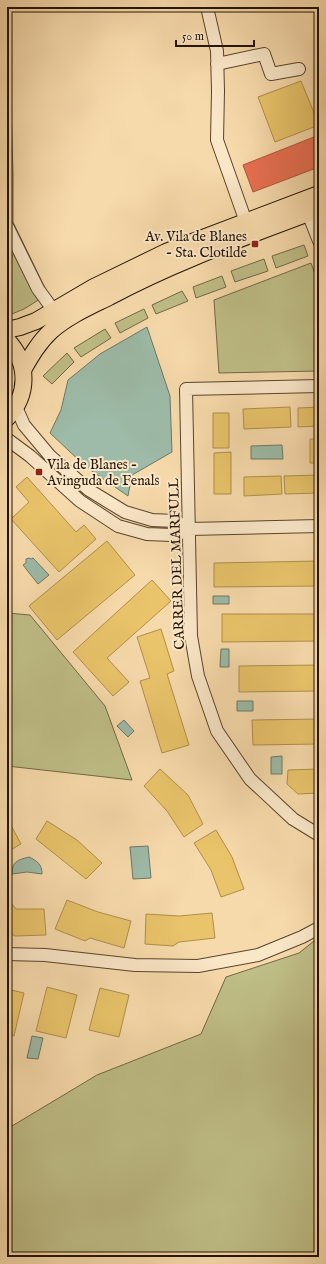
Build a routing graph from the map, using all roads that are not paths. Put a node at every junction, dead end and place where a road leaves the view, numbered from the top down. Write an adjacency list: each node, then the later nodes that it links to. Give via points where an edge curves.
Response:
1 (207, 7): 2 (street, via 217,51)
2 (217, 64): 3 (street, via 264,54 271,74); 6 (street, via 217,140)
3 (299, 69)
4 (319, 194): 6 (main road)
5 (314, 211): 8 (street); 12 (main road, via 172,266 81,311 46,336)
6 (246, 222): 9 (main road, via 166,252 94,287)
7 (7, 226): 9 (street, via 38,289)
8 (319, 241)
9 (54, 311): 10 (main road, via 36,321)
10 (7, 330)
11 (7, 340): 12 (main road, via 18,355)
12 (23, 370): 14 (main road, via 22,392)
13 (319, 386): 17 (street, CARRER DEL MARFULL, via 186,389)
14 (11, 413): 17 (street, via 50,456 90,490 125,512 152,520 175,521)
15 (7, 439): 17 (street, via 80,501 118,526 147,534 176,535)
16 (319, 526): 17 (street)
17 (189, 529): 18 (street, CARRER DEL MARFULL, via 191,636 198,676 217,731 250,779 293,819)
18 (319, 835)
19 (319, 928): 20 (street, via 258,955 198,966 135,965 45,955)
20 (7, 954)

